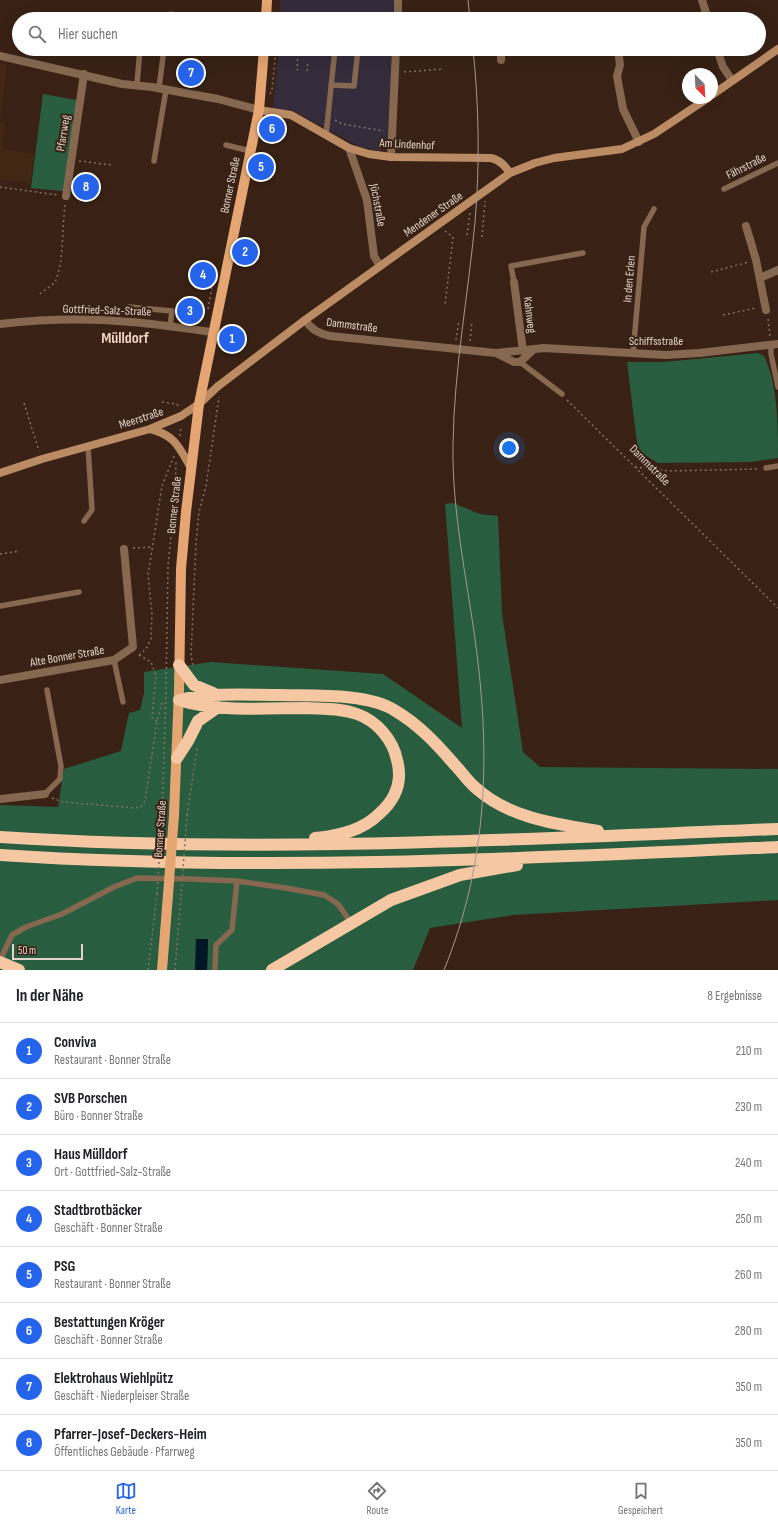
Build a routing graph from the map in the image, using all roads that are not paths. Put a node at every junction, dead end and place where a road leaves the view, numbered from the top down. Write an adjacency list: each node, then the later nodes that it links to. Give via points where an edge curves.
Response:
1 (267, 0): 4 (main road)
2 (398, 0): 5 (street)
3 (702, 0): 6 (street)
4 (266, 12)
5 (398, 12)
6 (706, 12)
7 (778, 49): 20 (street)
8 (0, 56): 19 (street)
9 (139, 56): 21 (lane)
10 (164, 56): 23 (lane)
11 (264, 56): 26 (main road, Bonner Straße)
12 (334, 56): 22 (lane)
13 (357, 56): 22 (lane, via 354,86)
14 (395, 56): 32 (street)
15 (502, 56): 18 (street)
16 (619, 56): 28 (street, via 617,76 623,109)
17 (719, 56): 20 (street)
18 (502, 60)
19 (84, 74): 21 (street, via 122,84); 37 (street, Pfarrweg)
20 (732, 80): 24 (street)
21 (137, 84): 23 (street)
22 (331, 84): 27 (lane)
23 (162, 89): 26 (street, via 218,99); 33 (lane)
24 (718, 90)
25 (700, 104): 28 (street, Mendener Straße)
26 (262, 111): 27 (street, Am Lindenhof, via 291,115); 31 (main road, Bonner Straße)
27 (326, 135): 30 (street, Am Lindenhof)
28 (639, 142): 35 (street, Mendener Straße, via 622,149 554,158)
29 (226, 145): 31 (lane)
30 (350, 148): 32 (street, Am Lindenhof); 41 (street, Jüchstraße, via 367,200 374,256)
31 (250, 151): 50 (main road, Bonner Straße)
32 (391, 157): 35 (street, Am Lindenhof, via 491,158 506,166)
33 (154, 161)
34 (778, 163): 36 (lane, Fährstraße)
35 (510, 173): 41 (street, Mendener Straße)
36 (724, 189)
37 (66, 196)
38 (654, 209): 55 (lane, In den Erlen, via 644,227)
39 (746, 226): 43 (street)
40 (583, 253): 44 (lane, via 511,266)
41 (380, 266): 47 (street, Mendener Straße)
42 (778, 270): 43 (street)
43 (760, 278): 46 (street)
44 (514, 282): 53 (street, Kahnweg)
45 (129, 308): 49 (lane, via 172,311)
46 (766, 308)
47 (305, 320): 54 (street, Dammstraße, via 315,331 330,336); 59 (street, Mendener Straße, via 217,387)
48 (0, 324): 49 (street, Gottfried-Salz-Straße, via 95,320)
49 (170, 326): 50 (street, Gottfried-Salz-Straße)
50 (213, 332): 59 (main road, Bonner Straße)
51 (775, 344): 55 (street, Schiffsstraße, via 699,353); 57 (lane, via 771,354)
52 (534, 349): 53 (street, Schiffsstraße); 55 (street, Schiffsstraße, via 578,349); 56 (street)
53 (523, 351): 54 (street, Dammstraße)
54 (496, 353): 56 (street, Dammstraße, via 514,362)
55 (633, 354)
56 (520, 362): 58 (lane, Dammstraße)
57 (778, 387)
58 (562, 394)
59 (199, 404): 60 (street, Meerstraße, via 181,416); 63 (main road, Bonner Straße)
60 (150, 429): 61 (street, Meerstraße); 63 (street, via 171,437)
61 (88, 446): 65 (street, Meerstraße); 66 (lane, via 92,510)
62 (778, 466): 64 (lane)
63 (191, 468): 71 (main road, Bonner Straße, via 181,569)
64 (766, 468)
65 (0, 473)
66 (84, 522)
67 (124, 549): 70 (street, Alte Bonner Straße, via 133,647)
68 (79, 592): 69 (lane)
69 (0, 606)
70 (114, 660): 72 (street, Alte Bonner Straße); 76 (lane)
71 (179, 665): 74 (highway, via 194,685); 75 (main road, Bonner Straße)
72 (0, 680)
73 (47, 690): 79 (lane, via 61,766 60,779)
74 (216, 694): 75 (highway); 82 (highway, via 347,696 393,709 420,727 476,788 496,803 543,821)
75 (179, 700): 77 (highway); 78 (main road, Bonner Straße)
76 (123, 702)
77 (218, 707): 78 (highway, via 198,721); 84 (highway, via 334,709 358,714 378,727 394,747 400,770 398,788 390,804 373,820 353,831 328,837)
78 (177, 758): 92 (main road, Bonner Straße, bridge)
79 (45, 794): 80 (street)
80 (0, 799)
81 (778, 829): 82 (highway)
82 (628, 835): 84 (highway, via 307,845)
83 (0, 837): 84 (highway, via 107,843)
84 (244, 844)
85 (778, 847): 87 (highway)
86 (0, 855): 87 (highway, via 151,862 415,861)
87 (564, 857): 89 (highway, via 460,875 391,900)
88 (238, 882): 89 (lane, via 324,895 338,904); 90 (lane, via 190,878 137,878 12,935); 93 (lane, via 232,930 216,945)
89 (351, 923): 94 (highway)
90 (0, 961): 91 (highway)
91 (19, 970)
92 (162, 970)
93 (215, 970)
94 (272, 970)

